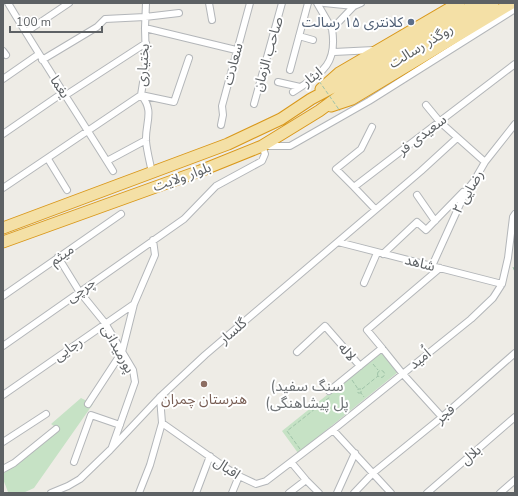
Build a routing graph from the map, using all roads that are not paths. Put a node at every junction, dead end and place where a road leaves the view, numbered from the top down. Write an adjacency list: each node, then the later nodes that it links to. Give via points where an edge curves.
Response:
1 (18, 3): 15 (street)
2 (69, 3): 23 (street)
3 (146, 3): 19 (street, بختیاری)
4 (209, 3): 20 (street)
5 (250, 3): 27 (street, سعادت)
6 (282, 3): 43 (street, صاحب الزمان)
7 (308, 3): 24 (street)
8 (317, 3): 22 (street)
9 (324, 3): 16 (street)
10 (361, 3): 16 (street)
11 (459, 3): 28 (highway)
12 (478, 3): 37 (highway, روگذر رسالت)
13 (493, 3): 37 (highway, روگذر رسالت)
14 (512, 3): 45 (highway, via 352,99)
15 (10, 5): 23 (street, یغما)
16 (354, 6): 22 (street)
17 (515, 9): 54 (street, via 369,101 290,146)
18 (179, 13): 19 (street)
19 (144, 17): 21 (street, بختیاری); 32 (street, via 105,19 97,27)
20 (212, 20)
21 (144, 28): 26 (street, بختیاری); 27 (street)
22 (332, 29): 29 (street)
23 (26, 32): 30 (street, یغما)
24 (299, 36): 25 (street); 34 (street)
25 (313, 40)
26 (146, 43): 40 (street); 41 (street, بختیاری, via 146,64)
27 (236, 50): 48 (street, سعادت, via 222,106)
28 (378, 50): 29 (street); 42 (highway, via 339,73)
29 (334, 52): 38 (street, ایثار, via 320,74)
30 (38, 54): 32 (street, یغما); 35 (street)
31 (189, 58): 41 (street, via 174,102)
32 (42, 60): 40 (street, یغما)
33 (515, 64): 46 (street, سعیدی فر)
34 (290, 70)
35 (3, 79)
36 (278, 82): 38 (street)
37 (347, 85): 42 (highway, بلوار ولایت); 45 (highway, بلوار ولایت)
38 (300, 87): 39 (street, ایثار)
39 (292, 92)
40 (65, 93): 50 (street, یغما); 51 (street)
41 (141, 95): 50 (street); 53 (street, بختیاری, via 149,114)
42 (311, 99): 59 (highway, بلوار ولایت, via 261,130)
43 (254, 104)
44 (426, 105): 46 (street)
45 (319, 111): 54 (highway, بلوار ولایت)
46 (440, 122): 52 (street); 61 (street, سعیدی فر)
47 (515, 124): 57 (street, رضایی ۲)
48 (220, 125)
49 (372, 127): 61 (street, via 361,149 336,169)
50 (88, 131): 55 (street); 56 (street, یغما)
51 (3, 134)
52 (457, 138): 57 (street); 65 (street, گلسار)
53 (146, 140): 56 (street); 59 (street, بختیاری)
54 (262, 146): 70 (street, چرچی, via 265,154 262,161 216,186 184,219); 71 (highway, بلوار ولایت)
55 (48, 158): 62 (street); 63 (street)
56 (107, 161): 58 (street, یغما)
57 (485, 162): 60 (street, رضایی ۲)
58 (113, 171)
59 (152, 173): 69 (highway, بلوار ولایت)
60 (474, 181): 68 (street); 77 (street, رضایی ۲, via 459,204)
61 (354, 187): 65 (street)
62 (3, 188)
63 (67, 190)
64 (417, 195): 68 (street)
65 (375, 209): 72 (street, گلسار)
66 (121, 214): 75 (street, میثم)
67 (515, 214): 76 (street)
68 (435, 221): 73 (street, via 426,230 417,222)
69 (3, 228)
70 (152, 240): 81 (street, چرچی); 83 (street, via 155,255)
71 (3, 242)
72 (338, 242): 73 (street, شاهد); 94 (street, گلسار, via 245,320)
73 (380, 254): 77 (street, شاهد); 79 (street)
74 (515, 256): 76 (street)
75 (58, 257): 81 (street, پورمیدانی); 82 (street, میثم)
76 (508, 258): 80 (street)
77 (432, 266): 78 (street, شاهد)
78 (440, 268): 80 (street, شاهد); 86 (street, لاله, via 367,330)
79 (364, 283)
80 (502, 284): 91 (street, اُمید, via 481,310)
81 (79, 292): 84 (street, پورمیدانی); 85 (street, چرچی)
82 (3, 296)
83 (134, 304): 84 (street, رجایی); 87 (street)
84 (105, 323): 87 (street, پورمیدانی); 93 (street, رجایی)
85 (3, 346)
86 (382, 348): 90 (street, لاله); 91 (street)
87 (122, 352): 95 (street); 100 (street, پورمیدانی, via 134,370 135,382)
88 (297, 352): 90 (street, لاله, via 325,326)
89 (515, 353): 97 (street, فجر)
90 (360, 366): 92 (street)
91 (402, 373): 97 (street); 102 (street, اُمید)
92 (332, 392)
93 (3, 395)
94 (160, 397): 99 (street); 104 (street, گلسار)
95 (88, 404)
96 (46, 414): 103 (street)
97 (442, 417): 110 (street, فجر)
98 (515, 417): 123 (street, بلال)
99 (162, 423): 106 (street, اقبال); 115 (street)
100 (120, 425): 104 (street, پورمیدانی); 107 (street, via 91,414)
101 (56, 429): 109 (street)
102 (333, 430): 105 (street); 108 (street, اقبال)
103 (3, 442)
104 (110, 450): 114 (street, گلسار, via 80,479)
105 (355, 454): 110 (street); 120 (street)
106 (210, 456): 111 (street, اقبال); 116 (street)
107 (74, 462)
108 (291, 462): 111 (street, اقبال, via 259,484); 112 (street)
109 (3, 469)
110 (373, 473): 121 (street, فجر); 122 (street)
111 (239, 476): 117 (street)
112 (306, 480): 118 (street); 119 (street)
113 (515, 480): 124 (street)
114 (50, 493)
115 (139, 493)
116 (196, 493)
117 (232, 493)
118 (289, 493)
119 (320, 493)
120 (337, 493)
121 (354, 493)
122 (391, 493)
123 (428, 493)
124 (500, 493)

